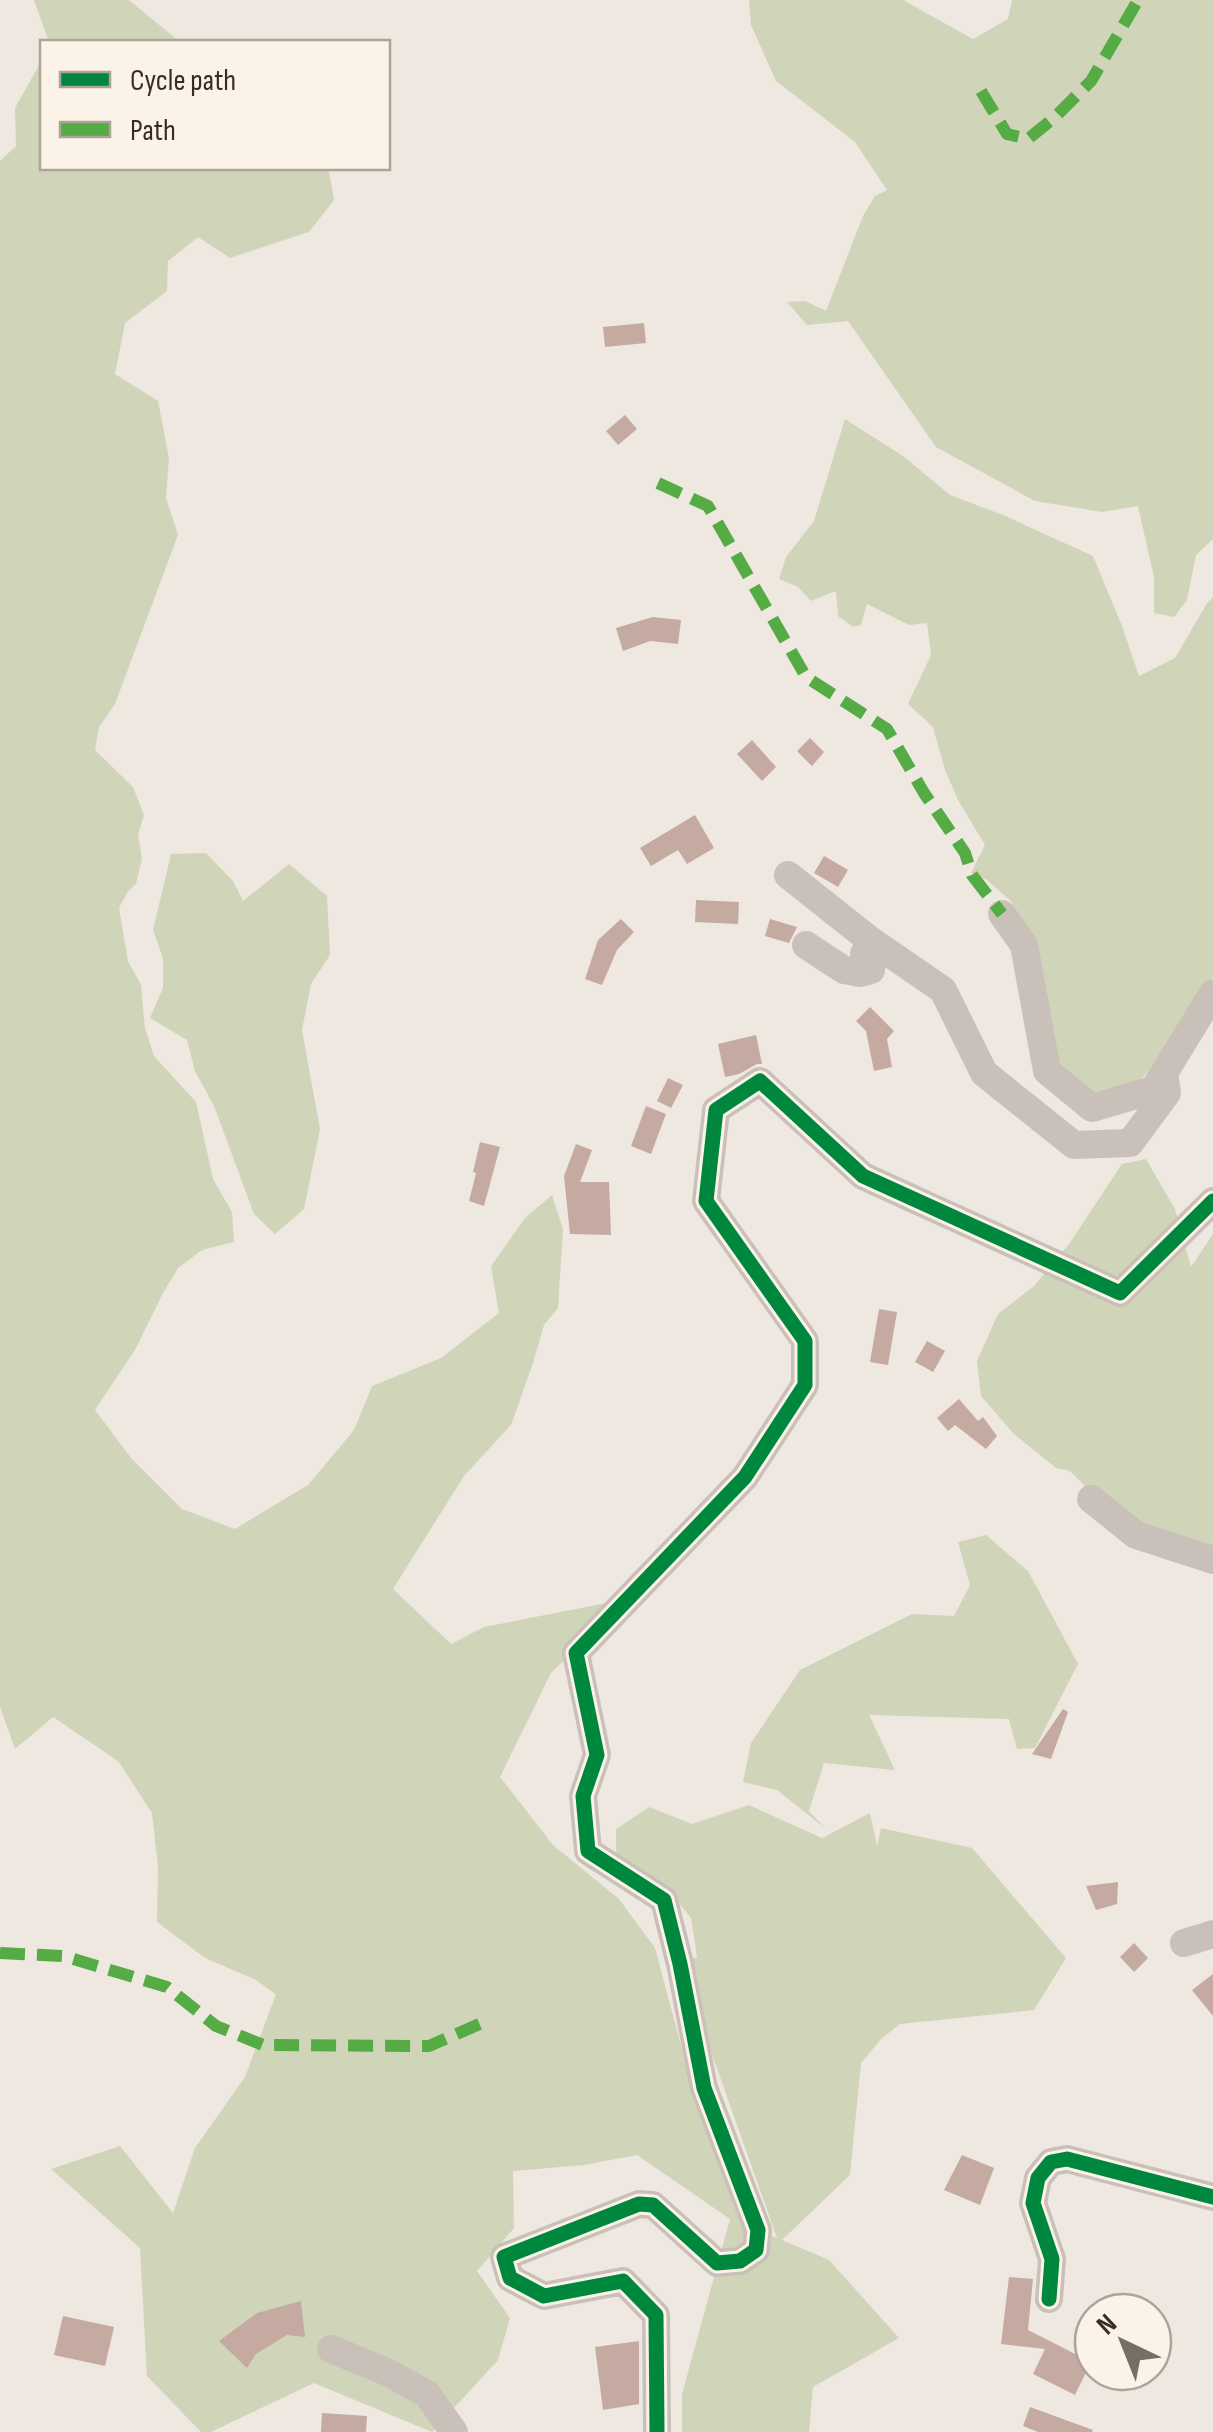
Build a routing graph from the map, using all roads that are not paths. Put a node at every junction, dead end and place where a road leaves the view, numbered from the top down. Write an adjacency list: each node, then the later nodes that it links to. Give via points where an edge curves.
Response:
1 (788, 874): 3 (street)
2 (1002, 914): 6 (street, via 1024,945 1047,1071 1092,1108 1154,1090)
3 (870, 940): 4 (street, via 864,954 872,970 860,973); 6 (street, via 943,990 984,1073 1074,1145 1130,1143 1167,1092)
4 (806, 945)
5 (1213, 993): 6 (street)
6 (1164, 1073)
7 (1213, 1200): 16 (street, via 1120,1293 863,1176 760,1080 716,1110 706,1201 805,1342 805,1385 745,1477 576,1654 597,1755 583,1796 588,1851 664,1900 704,2088 758,2230 756,2250 740,2262 717,2263 653,2205 639,2204 504,2257 510,2278 544,2296 622,2281 656,2315)
8 (1091, 1499): 9 (street, via 1136,1535)
9 (1213, 1560)
10 (1213, 1934): 11 (street)
11 (1184, 1944)
12 (1213, 2197): 13 (street, via 1068,2159 1051,2162 1038,2178 1034,2203 1052,2260)
13 (1049, 2299)
14 (331, 2350): 15 (street, via 427,2394)
15 (454, 2432)
16 (657, 2432)

